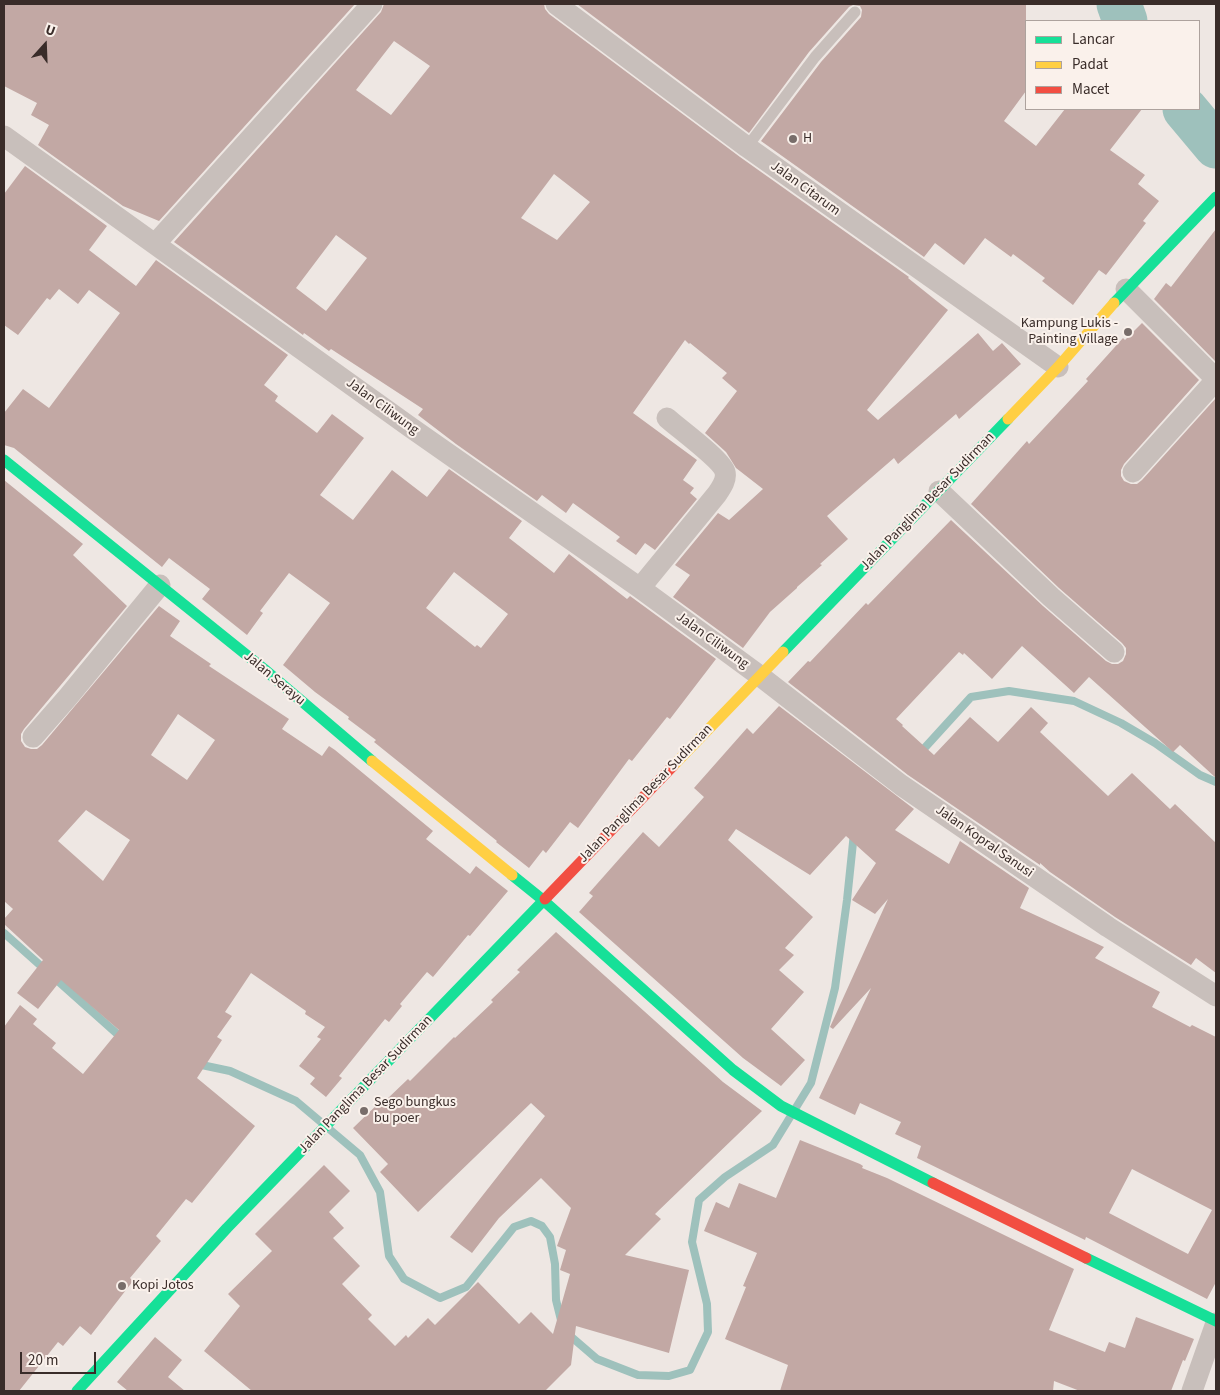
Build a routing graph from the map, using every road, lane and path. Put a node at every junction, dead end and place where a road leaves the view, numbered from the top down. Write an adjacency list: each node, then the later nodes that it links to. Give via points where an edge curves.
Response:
1 (372, 4): 7 (street)
2 (556, 4): 5 (street, Jalan Citarum)
3 (855, 12): 5 (lane, via 815,57)
4 (4, 136): 7 (street, Jalan Ciliwung)
5 (747, 147): 9 (street, Jalan Citarum)
6 (1216, 196): 8 (main road, Jalan Panglima Besar Sudirman)
7 (155, 244): 16 (street, Jalan Ciliwung)
8 (1126, 289): 9 (main road, Jalan Panglima Besar Sudirman); 10 (street)
9 (1058, 368): 14 (main road, Jalan Panglima Besar Sudirman)
10 (1216, 380): 13 (street)
11 (667, 418): 16 (street, via 709,454 725,475 717,494)
12 (5, 464): 15 (main road, Jalan Serayu)
13 (1133, 472)
14 (939, 491): 17 (street); 18 (main road, Jalan Panglima Besar Sudirman)
15 (160, 585): 19 (street); 20 (main road, Jalan Serayu)
16 (640, 588): 18 (street, Jalan Ciliwung)
17 (1114, 652)
18 (760, 676): 20 (main road, Jalan Panglima Besar Sudirman); 21 (street, Jalan Kopral Sanusi, via 895,780 1108,927)
19 (32, 737)
20 (543, 900): 22 (main road, Jalan Serayu, via 726,1064 781,1106); 23 (main road, Jalan Panglima Besar Sudirman, via 227,1228)
21 (1216, 996)
22 (1216, 1322): 24 (street)
23 (77, 1391)
24 (1192, 1391)

